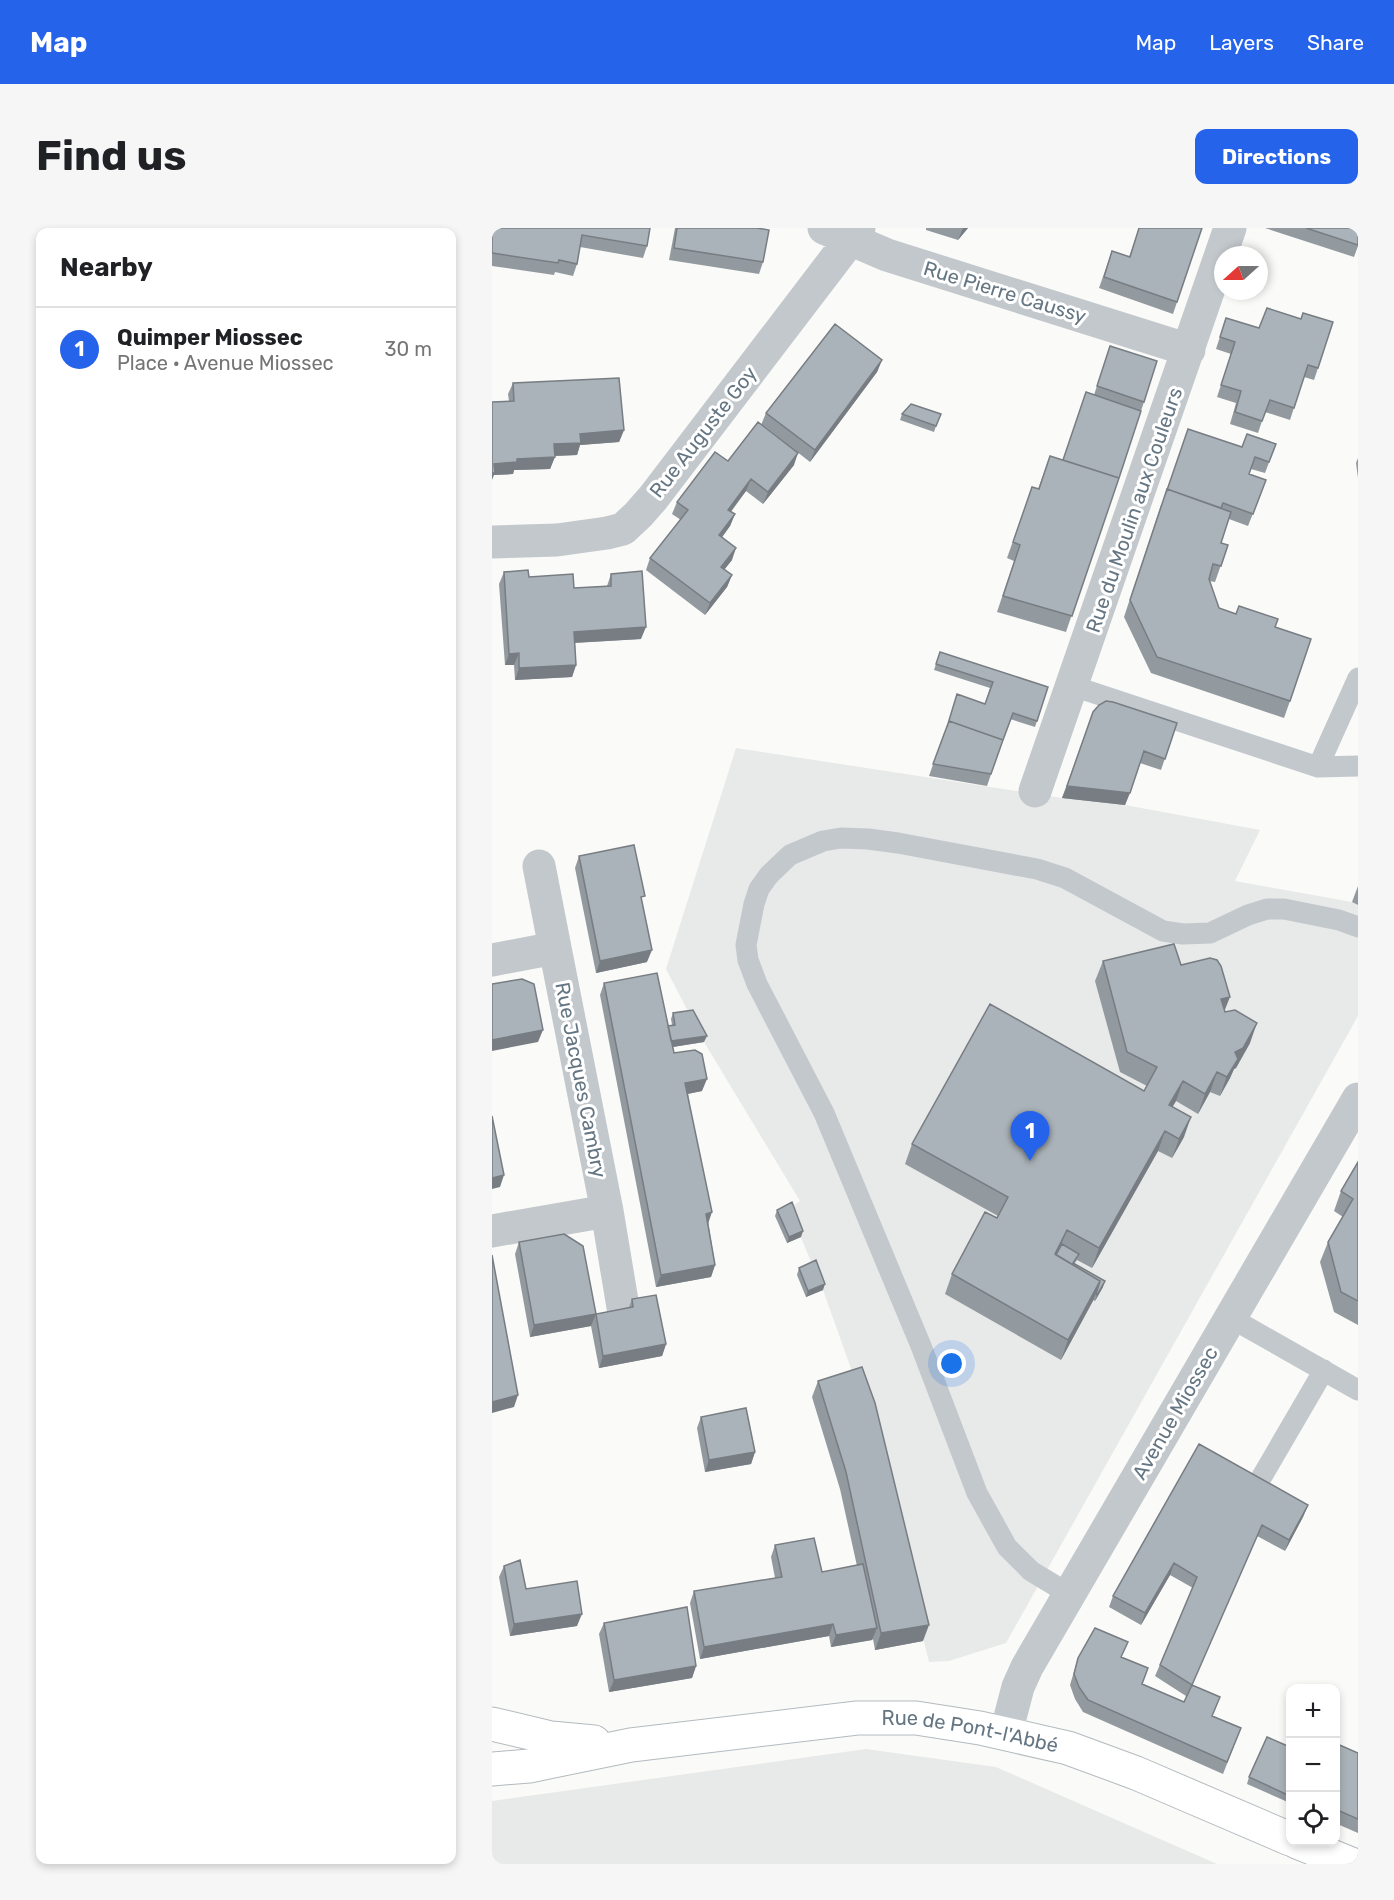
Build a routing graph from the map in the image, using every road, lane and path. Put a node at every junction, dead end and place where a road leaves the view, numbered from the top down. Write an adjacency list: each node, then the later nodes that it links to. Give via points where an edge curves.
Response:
1 (1230, 228): 3 (street, Rue du Moulin aux Couleurs)
2 (844, 232): 3 (street, Rue Pierre Caussy, via 887,255); 4 (street, Rue Auguste Goy, via 652,498 623,529 557,540)
3 (1189, 350): 6 (street, Rue du Moulin aux Couleurs)
4 (492, 542)
5 (1358, 678): 7 (lane)
6 (1073, 686): 7 (lane); 9 (street, Rue du Moulin aux Couleurs)
7 (1318, 766): 8 (lane)
8 (1358, 766)
9 (1035, 791)
10 (539, 866): 12 (street, Rue Jacques Cambry)
11 (1358, 927): 22 (lane, via 1284,909 1267,909 1210,933 1163,931 1065,878 1037,869 868,839 823,841 790,855 759,889 746,945 748,960 824,1113 977,1493 1012,1554)
12 (555, 948): 13 (street); 15 (street, Rue Jacques Cambry)
13 (492, 960)
14 (1358, 1099): 18 (street, Avenue Miossec)
15 (607, 1211): 16 (street); 17 (street, Rue Jacques Cambry)
16 (492, 1231)
17 (622, 1306)
18 (1231, 1318): 19 (lane); 22 (street, Avenue Miossec)
19 (1324, 1371): 20 (lane); 21 (lane)
20 (1358, 1390)
21 (1257, 1485)
22 (1069, 1594): 24 (street, Avenue Miossec, via 1027,1667)
23 (492, 1724): 25 (main road, Rue de Pont-l'Abbé, via 551,1738)
24 (1006, 1733): 25 (main road, Rue de Pont-l'Abbé, via 885,1717); 27 (main road, Rue de Pont-l'Abbé, via 1104,1761)
25 (631, 1745): 26 (main road, Rue de Pont-l'Abbé, via 529,1766)
26 (492, 1769)
27 (1286, 1837)
28 (1307, 1846): 29 (main road)
29 (1351, 1864)

